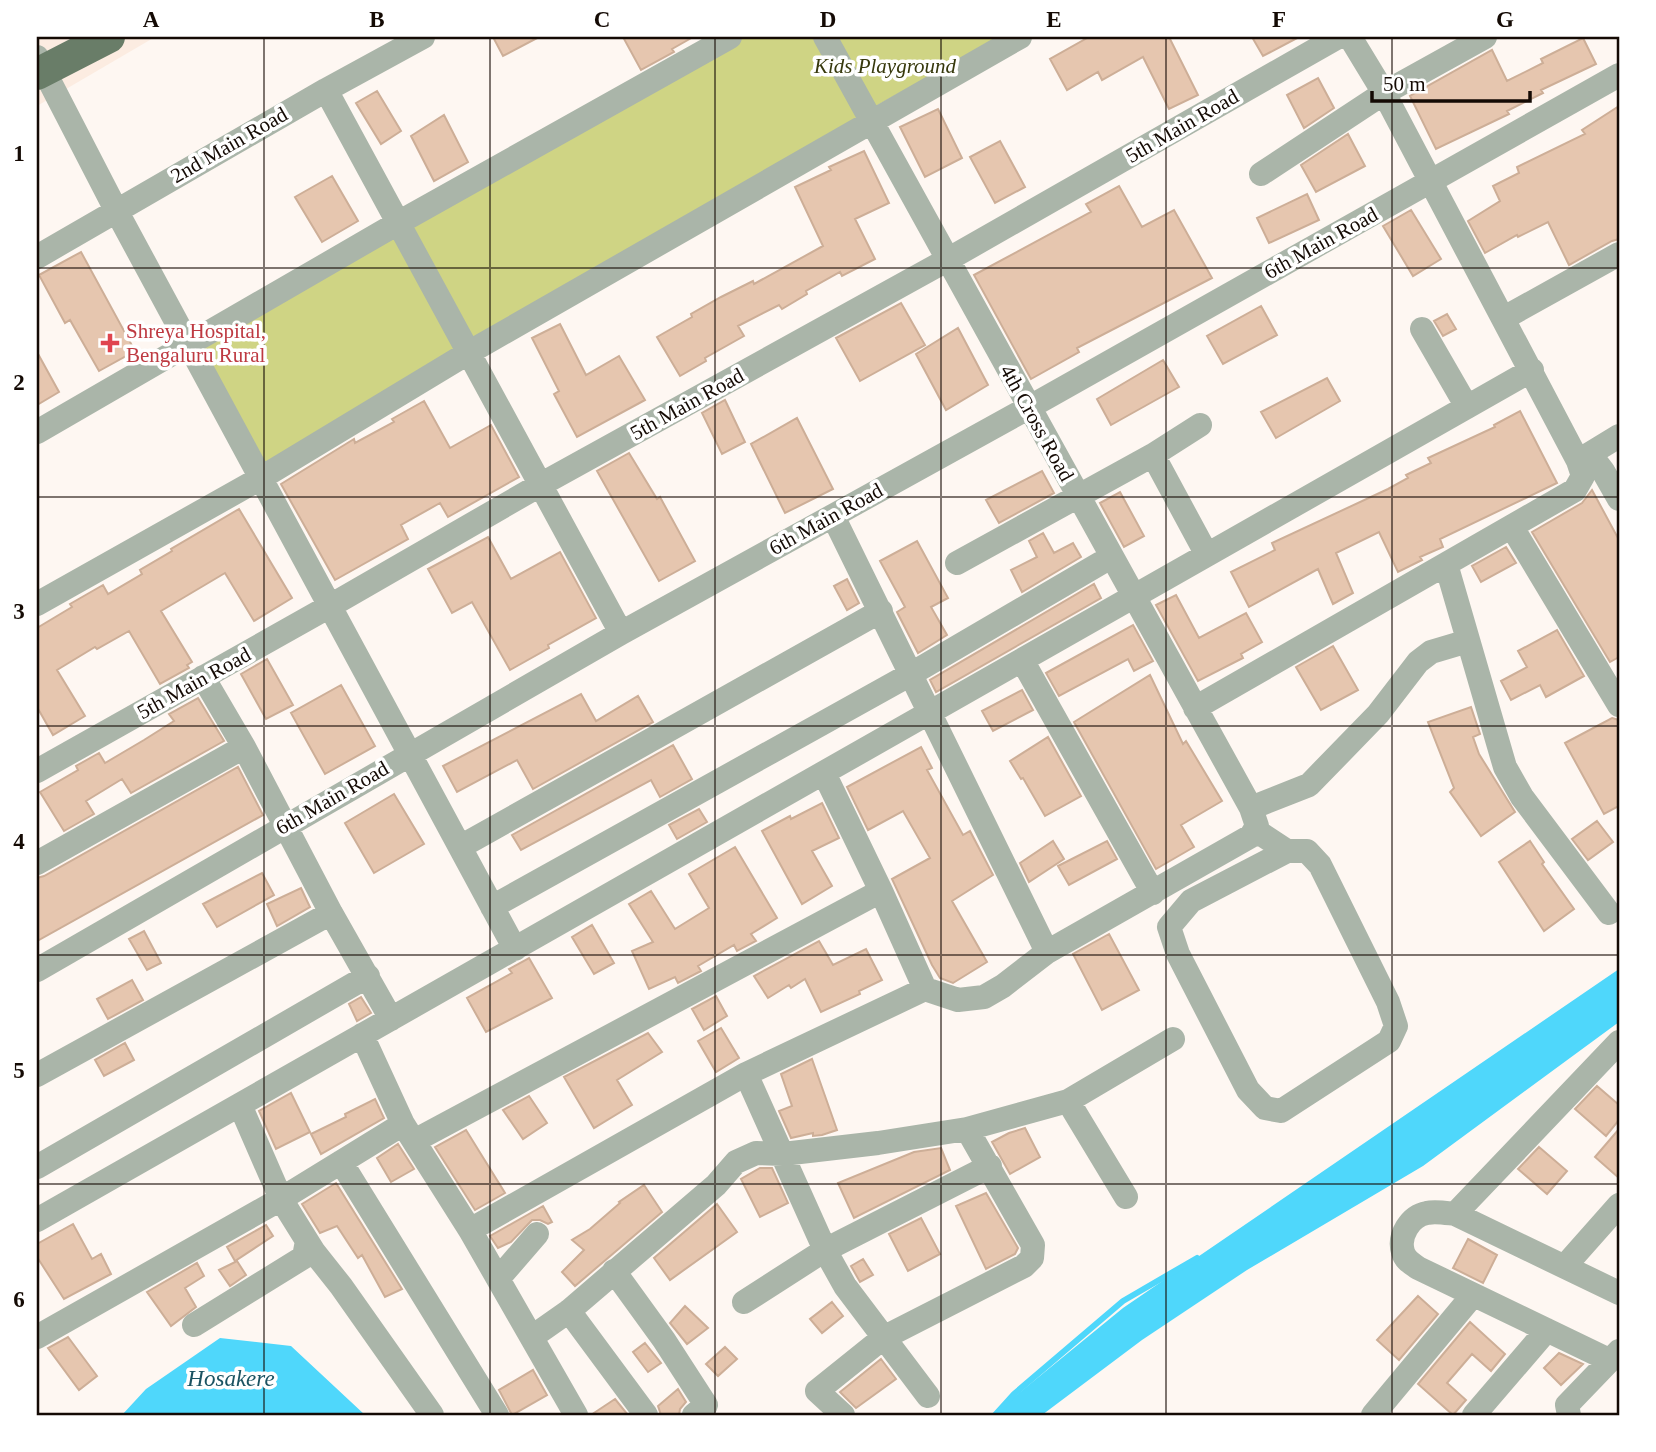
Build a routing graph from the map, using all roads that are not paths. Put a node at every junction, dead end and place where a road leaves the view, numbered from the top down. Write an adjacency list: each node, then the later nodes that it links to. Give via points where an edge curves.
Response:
1 (71, 37): 10 (main road)
2 (109, 37): 10 (main road)
3 (423, 37): 12 (street, 2nd Main Road)
4 (730, 37): 18 (street)
5 (825, 37): 14 (street, 4th Cross Road)
6 (1020, 37): 14 (street)
7 (1338, 37): 21 (street, 5th Main Road)
8 (1350, 37): 13 (street)
9 (1485, 37): 13 (street)
10 (38, 64): 17 (street)
11 (1619, 75): 16 (street, 6th Main Road)
12 (326, 90): 17 (street, 2nd Main Road); 18 (street)
13 (1384, 93): 15 (street); 16 (street)
14 (871, 121): 21 (street, 4th Cross Road); 25 (street)
15 (1261, 174)
16 (1430, 182): 22 (street); 28 (street, 6th Main Road)
17 (116, 210): 20 (street, 2nd Main Road); 24 (street)
18 (398, 223): 24 (street); 25 (street)
19 (1619, 254): 22 (street)
20 (37, 257)
21 (947, 260): 28 (street, 4th Cross Road); 35 (street, 5th Main Road)
22 (1504, 318): 26 (street)
23 (1422, 329): 27 (street)
24 (189, 346): 30 (street); 34 (street)
25 (468, 353): 34 (street); 35 (street)
26 (1532, 370): 27 (street); 33 (street)
27 (1467, 407): 40 (street)
28 (1028, 408): 36 (street, 4th Cross Road); 38 (street, 6th Main Road)
29 (1200, 425): 32 (street)
30 (37, 432)
31 (1619, 436): 33 (street)
32 (1153, 455): 36 (street); 40 (street)
33 (1584, 457): 37 (street, via 1603,471); 39 (street, via 1583,476 1575,490)
34 (261, 478): 45 (street); 46 (street)
35 (540, 485): 46 (street, 5th Main Road); 48 (street)
36 (1078, 497): 41 (street, 4th Cross Road); 42 (street)
37 (1619, 499)
38 (833, 516): 47 (street); 48 (street, 6th Main Road)
39 (1512, 527): 43 (street); 53 (street)
40 (1207, 555): 44 (street)
41 (1111, 557): 44 (street, 4th Cross Road); 51 (street)
42 (957, 563)
43 (1446, 564): 49 (street); 54 (street)
44 (1133, 597): 50 (street); 54 (street, 4th Cross Road)
45 (37, 604)
46 (330, 606): 52 (street, 5th Main Road); 57 (street)
47 (881, 611): 51 (street); 62 (street)
48 (621, 633): 57 (street, 6th Main Road)
49 (1468, 642): 60 (street, via 1431,652 1418,662 1378,714 1310,785); 69 (street, via 1505,767 1522,797)
50 (1022, 660): 55 (street); 66 (street)
51 (911, 674): 55 (street); 67 (street)
52 (204, 677): 56 (street); 58 (street, 5th Main Road)
53 (1619, 705)
54 (1195, 708): 60 (street, 4th Cross Road)
55 (929, 713): 59 (street); 71 (street)
56 (244, 747): 61 (street); 64 (street)
57 (410, 755): 61 (street, 6th Main Road); 62 (street)
58 (37, 771)
59 (824, 773): 65 (street); 70 (street)
60 (1253, 819): 63 (street); 66 (street, via 1251,836)
61 (285, 825): 68 (street); 72 (street, 6th Main Road)
62 (460, 848): 67 (street)
63 (1287, 851): 63 (street, via 1191,901 1169,926 1178,954 1248,1090 1265,1108 1281,1111 1389,1041 1396,1026 1320,865 1307,851)
64 (37, 863)
65 (881, 891): 74 (street); 84 (street)
66 (1153, 893): 71 (street)
67 (492, 907): 70 (street)
68 (331, 912): 73 (street); 80 (street)
69 (1609, 913)
70 (515, 948): 75 (street)
71 (1047, 952): 74 (street, via 984,998 958,999)
72 (37, 970)
73 (368, 976): 75 (street); 87 (street)
74 (925, 989): 79 (street)
75 (391, 1019): 76 (street)
76 (362, 1035): 82 (street); 84 (street)
77 (1173, 1039): 81 (street)
78 (1619, 1042): 92 (street)
79 (746, 1074): 85 (street); 94 (street)
80 (37, 1075)
81 (1068, 1101): 83 (street); 89 (street)
82 (240, 1105): 90 (street); 93 (street)
83 (967, 1129): 85 (street); 88 (street)
84 (409, 1133): 86 (street); 94 (street)
85 (783, 1154): 97 (street); 99 (street, via 756,1153 736,1162 716,1185)
86 (341, 1162): 90 (street); 114 (street)
87 (37, 1167)
88 (990, 1167): 97 (street); 109 (street, via 1033,1245 1032,1258)
89 (1126, 1198)
90 (281, 1199): 96 (street); 107 (street)
91 (1619, 1205): 98 (street)
92 (1455, 1214): 98 (street); 102 (street, via 1427,1213 1415,1218 1405,1228 1402,1250 1418,1268)
93 (37, 1220)
94 (470, 1230): 100 (street)
95 (537, 1234): 100 (street)
96 (307, 1241): 105 (street, via 304,1257); 113 (street)
97 (825, 1250): 103 (street); 109 (street)
98 (1565, 1266): 101 (street)
99 (614, 1271): 104 (street); 117 (street, via 706,1405)
100 (498, 1279): 108 (street)
101 (1619, 1293)
102 (1473, 1295): 106 (street); 119 (street)
103 (744, 1302)
104 (569, 1311): 108 (street); 116 (street)
105 (194, 1325)
106 (1547, 1330): 110 (street); 120 (street)
107 (37, 1337)
108 (532, 1337): 115 (street)
109 (883, 1338): 111 (street); 118 (street, via 817,1391)
110 (1614, 1356): 112 (street, via 1567,1405)
111 (928, 1396)
112 (1567, 1414)
113 (432, 1415)
114 (497, 1415)
115 (576, 1415)
116 (646, 1415)
117 (694, 1415)
118 (843, 1415)
119 (1373, 1415)
120 (1474, 1415)

